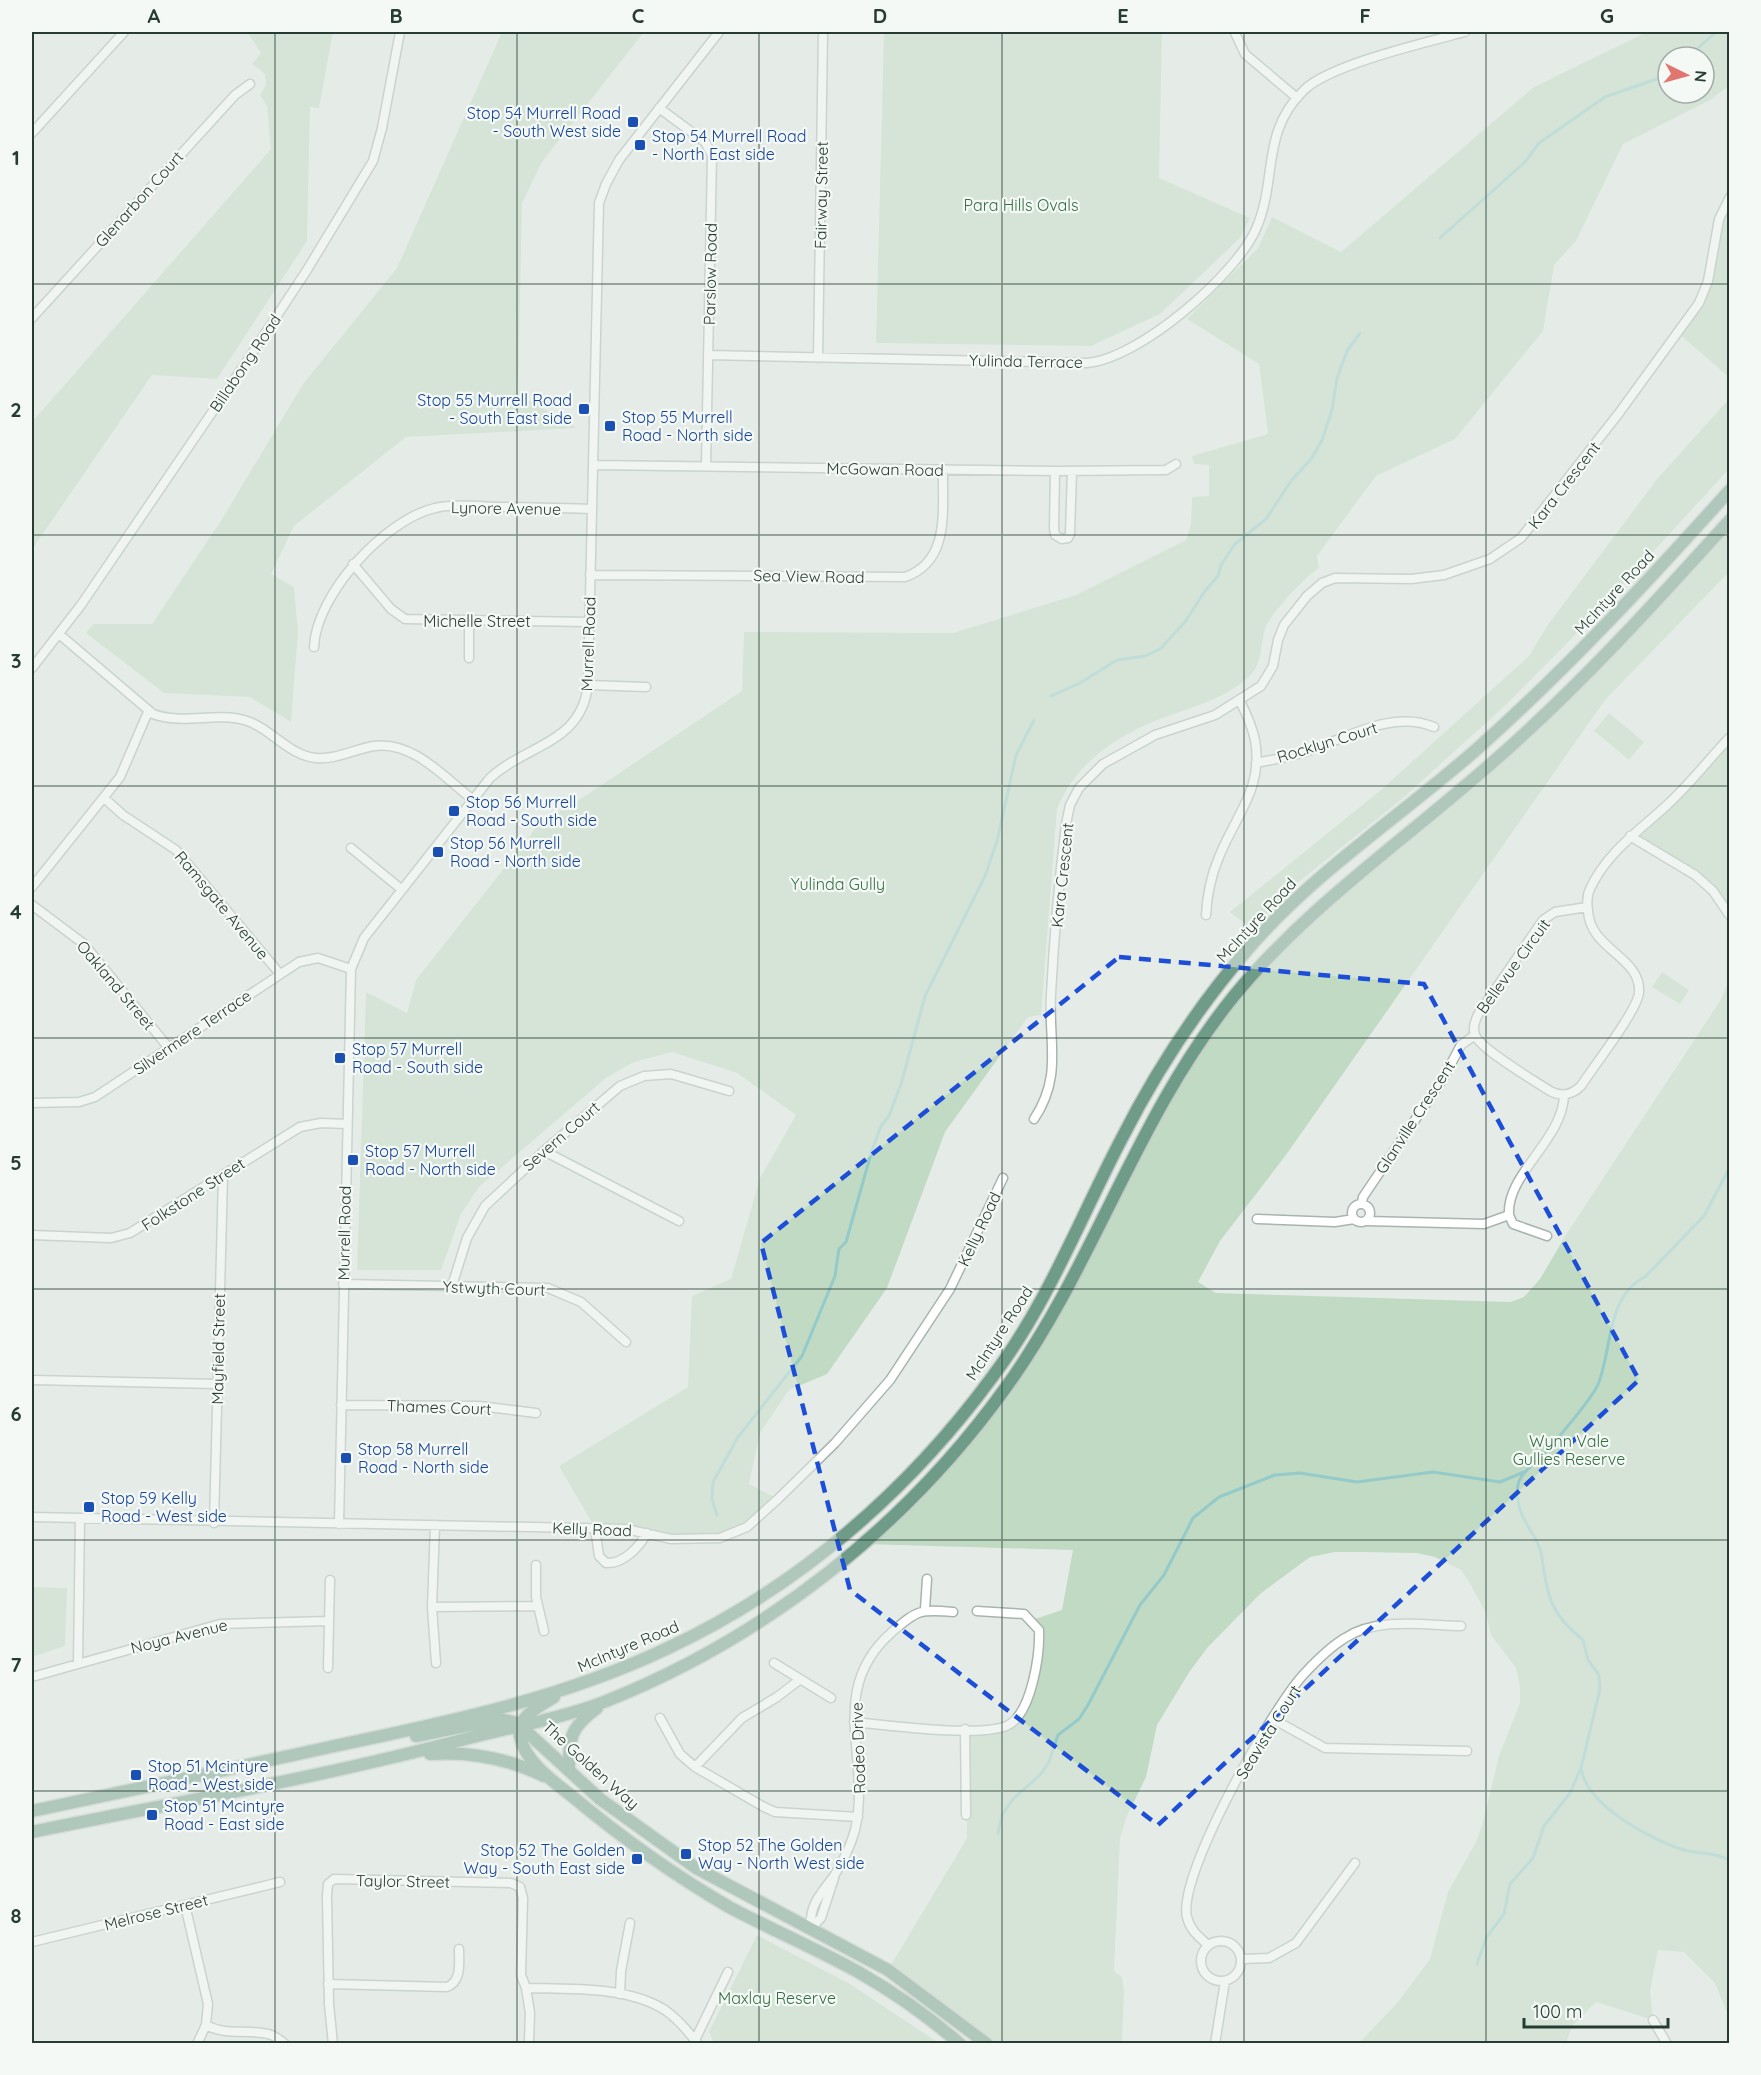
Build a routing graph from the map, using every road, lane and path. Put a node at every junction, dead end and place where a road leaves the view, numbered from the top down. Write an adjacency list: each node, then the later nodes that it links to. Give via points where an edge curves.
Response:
1 (124, 32): 10 (street)
2 (400, 32): 28 (street, Billabong Road, via 373,161 249,358)
3 (719, 32): 9 (street, Murrell Road)
4 (823, 32): 14 (street, Fairway Street)
5 (1465, 32): 8 (street, Yulinda Terrace, via 1334,72 1309,85)
6 (1235, 33): 8 (street, via 1245,54)
7 (250, 84): 12 (street, Glenarbon Court, via 235,95)
8 (1297, 98): 14 (street, Yulinda Terrace, via 1277,129 1264,204 1257,228 1243,252 1173,322 1126,350 1086,363)
9 (659, 108): 13 (street, Parslow Road, via 705,142 712,155); 15 (street, Murrell Road, via 619,160 599,203)
10 (32, 133)
11 (1730, 197): 34 (street, Kara Crescent, via 1719,219 1708,281 1699,303 1521,538 1490,559 1444,576 1335,578 1322,583 1284,625 1268,677)
12 (32, 318)
13 (708, 356): 14 (street, Yulinda Terrace); 17 (street, Parslow Road)
14 (818, 358)
15 (593, 465): 17 (street, McGowan Road); 22 (street, Murrell Road)
16 (1176, 465): 20 (street, McGowan Road, via 1166,470)
17 (706, 466): 18 (street, McGowan Road)
18 (943, 470): 19 (street, McGowan Road); 25 (street, Sea View Road, via 939,546 923,566 905,577)
19 (1055, 471): 20 (street, McGowan Road); 20 (street, via 1054,528 1055,535 1062,539 1070,534)
20 (1072, 471)
21 (1730, 490): 100 (main road, McIntyre Road, via 1563,669 1475,751 1317,880 1248,949 1154,1078 1057,1273 1018,1339 971,1403 893,1492 819,1556 741,1610 669,1648)
22 (591, 509): 24 (street, Lynore Avenue, via 435,508 401,525); 25 (street, Murrell Road)
23 (1730, 520): 102 (main road, McIntyre Road, via 1636,624 1526,733 1329,897 1291,932 1234,996 1173,1081 1073,1278 1030,1353 973,1431 915,1497 849,1557 781,1608 656,1679)
24 (353, 564): 26 (street, Michelle Street, via 401,617); 29 (street, Lynore Avenue, via 322,615)
25 (590, 575): 27 (street, Murrell Road)
26 (469, 621): 27 (street, Michelle Street); 30 (street)
27 (589, 622): 32 (street, Murrell Road)
28 (59, 634): 31 (street, Billabong Road); 35 (street)
29 (314, 647)
30 (470, 658)
31 (32, 668)
32 (588, 685): 33 (street); 40 (street, Murrell Road, via 584,704 568,729 553,741 506,764)
33 (646, 687)
34 (1240, 701): 38 (street, via 1254,734); 56 (street, Kara Crescent, via 1208,718 1155,735 1103,764 1074,796 1066,824 1052,982 1052,1074 1045,1101)
35 (148, 711): 39 (street, via 120,777); 40 (street, via 168,718 246,721 312,758 380,746 403,750 427,763)
36 (1434, 727): 38 (street, Rocklyn Court, via 1410,721 1385,725 1341,736 1307,752)
37 (1730, 737): 41 (street, via 1668,804)
38 (1256, 763): 47 (street, via 1250,796 1219,857)
39 (104, 798): 43 (street); 50 (street, Ramsgate Avenue, via 176,850)
40 (472, 799): 44 (street, Murrell Road)
41 (1630, 836): 46 (street, via 1590,889); 48 (street, via 1695,875 1713,891)
42 (351, 848): 44 (street)
43 (32, 887)
44 (401, 889): 49 (street, Murrell Road, via 364,938)
45 (32, 905): 52 (street, Oakland Street, via 84,944)
46 (1587, 907): 51 (street, Bellevue Circuit, via 1555,912 1543,920 1475,1018); 54 (street, via 1592,930 1631,968 1639,992 1581,1086)
47 (1206, 915)
48 (1730, 916)
49 (351, 969): 50 (street, Silvermere Terrace, via 312,958); 57 (street, Murrell Road)
50 (280, 974): 52 (street, Silvermere Terrace)
51 (1475, 1035): 54 (street, Bellevue Circuit, via 1485,1047 1550,1091); 61 (street, Glanville Crescent, via 1461,1045)
52 (168, 1047): 55 (street, Silvermere Terrace, via 89,1100)
53 (729, 1091): 58 (street, Severn Court, via 671,1074 638,1078 614,1091)
54 (1564, 1095): 62 (street, via 1561,1117 1510,1198)
55 (32, 1103)
56 (1034, 1119)
57 (347, 1124): 59 (street, Folkstone Street, via 300,1127); 69 (street, Murrell Road)
58 (544, 1151): 65 (street); 70 (street, Severn Court, via 485,1206 467,1238)
59 (223, 1176): 67 (street, Folkstone Street, via 123,1236); 73 (street, Mayfield Street)
60 (1003, 1178): 82 (street, Kelly Road, via 937,1310 890,1380 818,1461 752,1522 732,1535 712,1540 671,1539)
61 (1362, 1203): 64 (street, via 1352,1212); 66 (street, via 1371,1210)
62 (1509, 1215): 66 (street, via 1484,1224); 68 (street, via 1513,1224)
63 (1257, 1219): 64 (street)
64 (1354, 1219): 66 (street, via 1359,1223)
65 (679, 1221)
66 (1368, 1221)
67 (32, 1235)
68 (1547, 1236)
69 (343, 1284): 70 (street, Ystwyth Court); 74 (street, Murrell Road)
70 (452, 1286): 71 (street, Ystwyth Court, via 532,1286 553,1290 588,1307)
71 (626, 1342)
72 (32, 1380): 73 (street)
73 (217, 1384): 78 (street, Mayfield Street)
74 (341, 1404): 75 (street, Thames Court, via 479,1406); 79 (street, Murrell Road)
75 (536, 1413)
76 (32, 1517): 77 (street, Kelly Road)
77 (80, 1519): 78 (street, Kelly Road); 94 (street)
78 (214, 1523): 79 (street, Kelly Road)
79 (339, 1524): 80 (street, Kelly Road)
80 (435, 1525): 81 (street, Kelly Road); 86 (street)
81 (595, 1528): 82 (street, Kelly Road); 82 (street, via 599,1556 606,1563 622,1559 640,1545)
82 (647, 1533)
83 (536, 1565): 87 (street)
84 (927, 1579): 88 (street)
85 (330, 1580): 91 (street)
86 (432, 1606): 87 (street); 95 (street)
87 (537, 1606): 93 (street)
88 (925, 1609): 90 (street); 105 (street, Rodeo Drive, via 903,1622 874,1648 860,1677)
89 (977, 1611): 107 (street, via 1024,1614 1039,1630 1040,1649 1037,1674 1011,1724 991,1730)
90 (953, 1612)
91 (329, 1621): 94 (street, Noya Avenue, via 220,1624); 97 (street)
92 (1461, 1626): 104 (street, Seavista Court, via 1376,1625 1359,1630 1332,1647 1303,1675)
93 (544, 1630)
94 (78, 1663): 98 (street, Noya Avenue)
95 (436, 1663)
96 (774, 1663): 99 (street)
97 (328, 1668)
98 (32, 1677)
99 (798, 1681): 101 (street); 111 (street, via 742,1718)
100 (565, 1690): 106 (main road, via 531,1712); 108 (main road, McIntyre Road)
101 (831, 1698)
102 (605, 1701): 106 (main road, McIntyre Road); 112 (main road, via 582,1718 573,1731)
103 (660, 1718): 111 (street, via 680,1754)
104 (1273, 1719): 109 (street, via 1325,1748); 125 (street, Seavista Court, via 1213,1822 1188,1886 1186,1915 1192,1931)
105 (854, 1722): 107 (street); 116 (street, Rodeo Drive)
106 (521, 1725): 108 (main road, via 500,1719 418,1736); 110 (main road, McIntyre Road); 112 (main road, The Golden Way); 113 (main road, The Golden Way, via 525,1750)
107 (965, 1729): 115 (street)
108 (384, 1736): 114 (main road, McIntyre Road)
109 (1467, 1751)
110 (400, 1757): 113 (main road, via 472,1754 509,1761); 117 (main road, McIntyre Road)
111 (695, 1767): 116 (street, via 775,1812)
112 (569, 1770): 122 (main road, The Golden Way, via 621,1815 696,1868)
113 (553, 1781): 123 (main road, The Golden Way, via 689,1883)
114 (32, 1811)
115 (966, 1815)
116 (858, 1817): 122 (street, Rodeo Drive, via 821,1918)
117 (32, 1832)
118 (1355, 1863): 128 (street, via 1296,1942 1269,1958)
119 (280, 1882): 120 (street, Melrose Street)
120 (185, 1905): 124 (street, Melrose Street); 135 (street, via 208,2004)
121 (630, 1923): 133 (street)
122 (811, 1928): 123 (main road); 127 (main road); 142 (main road, The Golden Way, via 888,1970)
123 (780, 1932): 127 (main road, The Golden Way)
124 (32, 1942)
125 (1208, 1945): 128 (street, via 1223,1940 1237,1947); 130 (street, via 1201,1959 1206,1974)
126 (459, 1949): 131 (street, via 458,1974 447,1987)
127 (826, 1955): 141 (main road, The Golden Way, via 888,1990)
128 (1242, 1959): 130 (street, via 1234,1976)
129 (728, 1972): 137 (street)
130 (1225, 1981): 143 (street)
131 (328, 1984): 132 (street, Taylor Street, via 327,1896 328,1884 334,1879 511,1883 520,1887 524,1898 521,1975); 140 (street, Taylor Street)
132 (526, 1988): 133 (street); 136 (street, Taylor Street)
133 (620, 1994): 137 (street, via 664,2010)
134 (1653, 2020): 144 (street)
135 (206, 2025): 138 (street); 139 (street, via 215,2030 270,2034)
136 (529, 2040)
137 (697, 2042)
138 (197, 2043)
139 (285, 2043)
140 (333, 2043)
141 (960, 2043)
142 (987, 2043)
143 (1215, 2043)
144 (1667, 2043)

